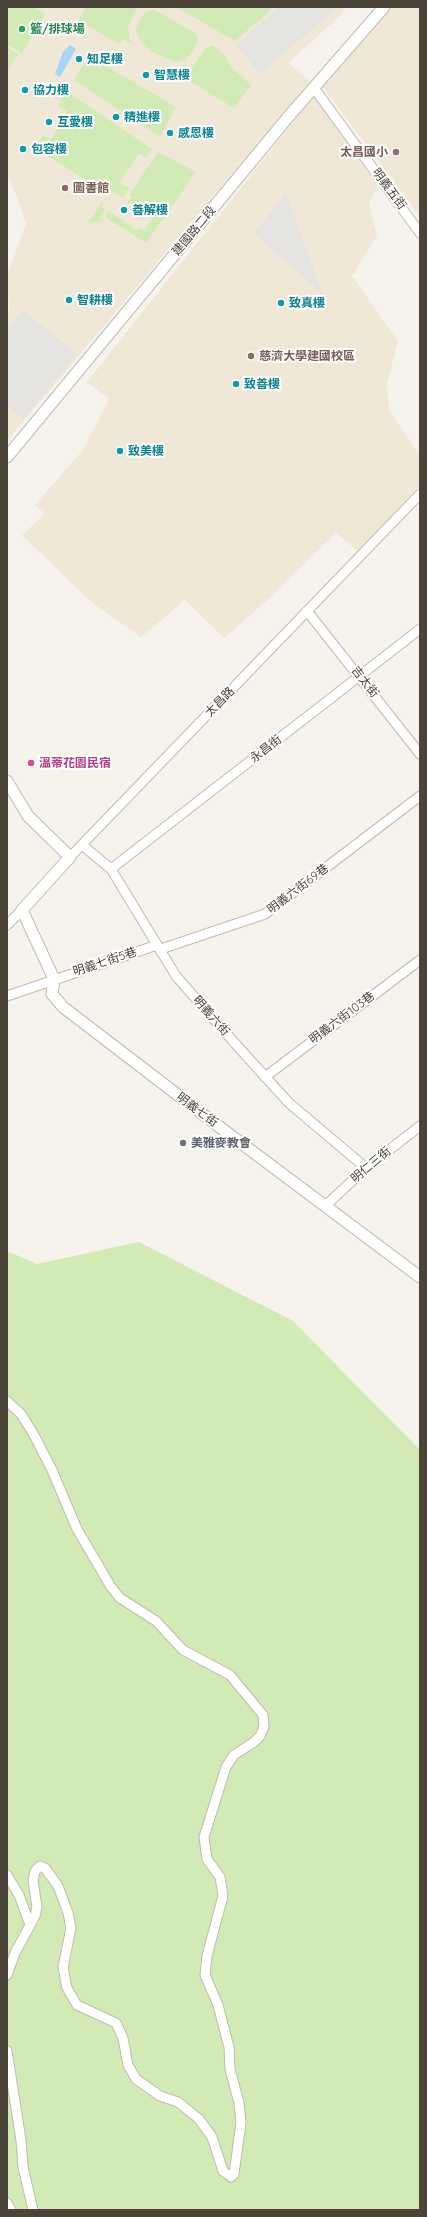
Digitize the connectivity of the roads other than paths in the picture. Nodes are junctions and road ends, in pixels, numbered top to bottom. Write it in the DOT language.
graph roads {
  1 [pos="384,7"];
  2 [pos="314,88"];
  3 [pos="420,233"];
  4 [pos="7,457"];
  5 [pos="420,494"];
  6 [pos="308,611"];
  7 [pos="420,629"];
  8 [pos="360,675"];
  9 [pos="420,754"];
  10 [pos="7,781"];
  11 [pos="420,796"];
  12 [pos="82,845"];
  13 [pos="70,857"];
  14 [pos="111,869"];
  15 [pos="22,910"];
  16 [pos="7,925"];
  17 [pos="158,948"];
  18 [pos="420,960"];
  19 [pos="54,979"];
  20 [pos="7,996"];
  21 [pos="265,1077"];
  22 [pos="420,1126"];
  23 [pos="366,1168"];
  24 [pos="325,1206"];
  25 [pos="420,1277"];
  26 [pos="7,1401"];
  27 [pos="7,1875"];
  28 [pos="30,1925"];
  29 [pos="7,1975"];
  30 [pos="7,2051"];
  31 [pos="7,2203"];
  32 [pos="11,2210"];
  33 [pos="32,2210"];
  1 -- 2 [label="street, 建國路二段"];
  2 -- 3 [label="street, 明義五街"];
  2 -- 4 [label="street, 建國路二段"];
  5 -- 6 [label="street, 太昌路"];
  6 -- 8 [label="street, 吉太街"];
  6 -- 12 [label="street, 太昌路"];
  7 -- 8 [label="street, 永昌街"];
  8 -- 9 [label="street, 吉太街"];
  8 -- 14 [label="street, 永昌街"];
  10 -- 13 [label="street"];
  11 -- 17 [label="street, 明義六街69巷"];
  12 -- 13 [label="street, 太昌路"];
  12 -- 14 [label="street, 明義六街"];
  13 -- 15 [label="street, 太昌路"];
  14 -- 17 [label="street, 明義六街"];
  15 -- 16 [label="street"];
  15 -- 19 [label="street, 明義七街"];
  17 -- 19 [label="street, 明義七街5巷"];
  17 -- 21 [label="street, 明義六街"];
  18 -- 21 [label="street, 明義六街103巷"];
  19 -- 20 [label="street, 明義七街5巷"];
  19 -- 24 [label="street, 明義七街"];
  21 -- 23 [label="street, 明義六街"];
  22 -- 23 [label="street, 明仁三街"];
  23 -- 24 [label="street, 明仁三街"];
  24 -- 25 [label="street, 明義七街"];
  26 -- 28 [label="street"];
  27 -- 28 [label="street"];
  28 -- 29 [label="street"];
  30 -- 33 [label="street"];
  31 -- 32 [label="street"];
}
